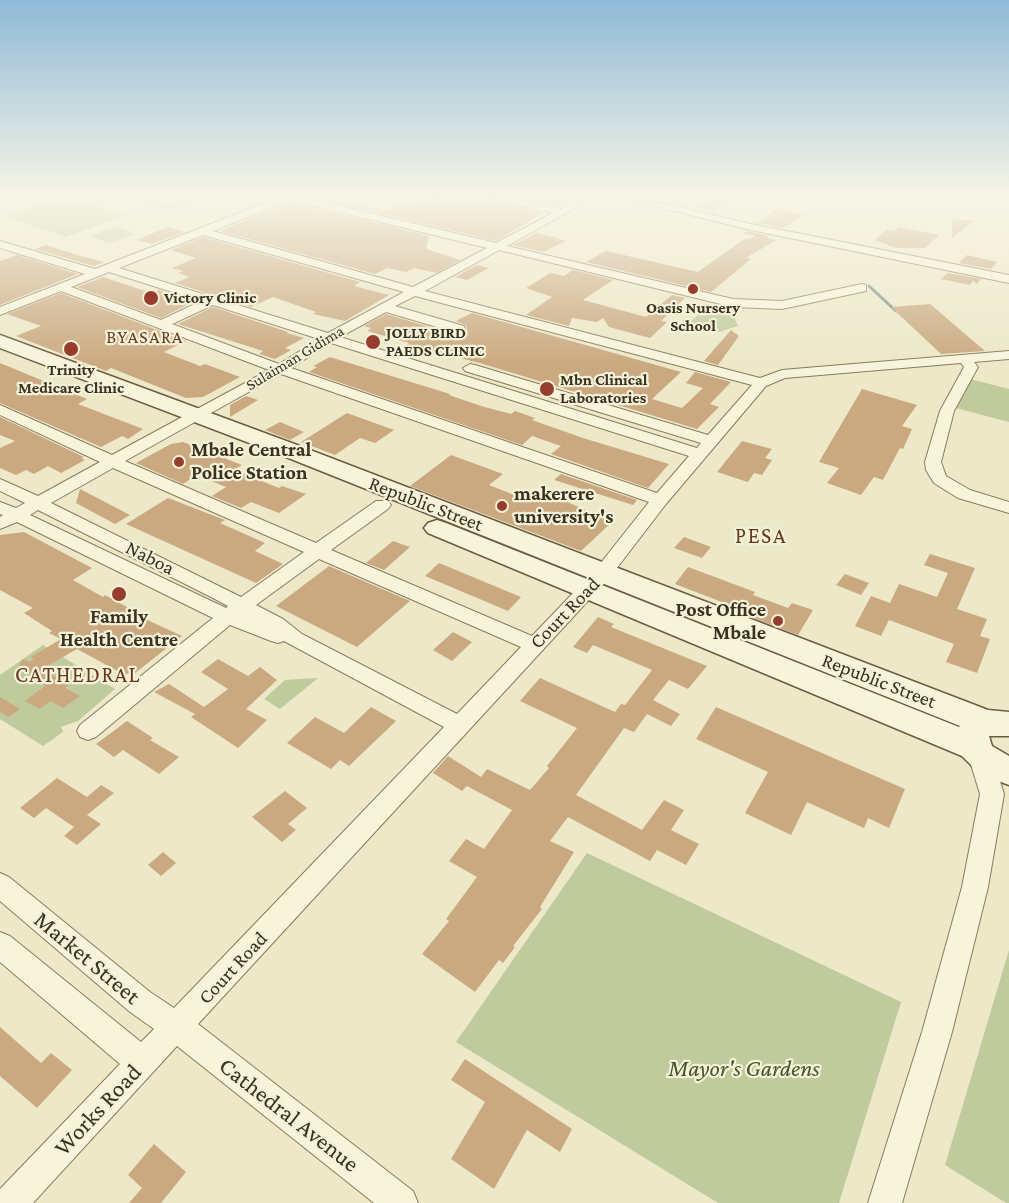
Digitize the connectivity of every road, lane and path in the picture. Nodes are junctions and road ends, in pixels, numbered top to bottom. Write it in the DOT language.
graph roads {
  1 [pos="30,252"];
  2 [pos="149,252"];
  3 [pos="276,252"];
  4 [pos="488,252"];
  5 [pos="513,252"];
  6 [pos="876,252"];
  7 [pos="127,261"];
  8 [pos="101,271"];
  9 [pos="1009,279"];
  10 [pos="60,287"];
  11 [pos="862,288"];
  12 [pos="416,292"];
  13 [pos="212,301"];
  14 [pos="387,308"];
  15 [pos="0,311"];
  16 [pos="161,325"];
  17 [pos="344,329"];
  18 [pos="459,329"];
  19 [pos="329,338"];
  20 [pos="0,341"];
  21 [pos="0,351"];
  22 [pos="1009,355"];
  23 [pos="966,360"];
  24 [pos="280,369"];
  25 [pos="761,383"];
  26 [pos="0,409"];
  27 [pos="188,419"];
  28 [pos="706,447"];
  29 [pos="112,462"];
  30 [pos="0,484"];
  31 [pos="660,500"];
  32 [pos="39,502"];
  33 [pos="382,505"];
  34 [pos="1009,508"];
  35 [pos="5,515"];
  36 [pos="319,552"];
  37 [pos="594,581"];
  38 [pos="234,612"];
  39 [pos="534,645"];
  40 [pos="459,724"];
  41 [pos="88,731"];
  42 [pos="987,737"];
  43 [pos="1003,781"];
  44 [pos="0,885"];
  45 [pos="0,945"];
  46 [pos="182,1022"];
  47 [pos="142,1063"];
  48 [pos="10,1203"];
  49 [pos="401,1203"];
  50 [pos="885,1203"];
  1 -- 8 [label="street"];
  2 -- 7 [label="street"];
  3 -- 12 [label="street"];
  4 -- 12 [label="street, Sulaiman Gidima"];
  5 -- 11 [label="street"];
  6 -- 9 [label="street"];
  7 -- 8 [label="street"];
  7 -- 17 [label="street"];
  8 -- 10 [label="street"];
  8 -- 13 [label="street"];
  10 -- 15 [label="street"];
  10 -- 16 [label="street"];
  12 -- 14 [label="street, Sulaiman Gidima"];
  12 -- 25 [label="street"];
  13 -- 16 [label="street"];
  13 -- 19 [label="street"];
  14 -- 17 [label="street, Sulaiman Gidima"];
  14 -- 18 [label="street"];
  16 -- 24 [label="street"];
  17 -- 19 [label="street, Sulaiman Gidima"];
  17 -- 28 [label="street"];
  19 -- 24 [label="street, Sulaiman Gidima"];
  19 -- 28 [label="street"];
  20 -- 27 [label="main road, Republic Street"];
  21 -- 27 [label="main road, Republic Street"];
  22 -- 23 [label="street"];
  23 -- 25 [label="street"];
  23 -- 34 [label="street"];
  24 -- 27 [label="street, Sulaiman Gidima"];
  24 -- 31 [label="street"];
  25 -- 28 [label="street, Court Road"];
  26 -- 29 [label="street"];
  27 -- 29 [label="street, Sulaiman Gidima"];
  27 -- 33 [label="main road, Republic Street"];
  27 -- 37 [label="main road, Republic Street"];
  28 -- 31 [label="street, Court Road"];
  29 -- 32 [label="street, Sulaiman Gidima"];
  29 -- 36 [label="street"];
  30 -- 32 [label="street, Naboa"];
  31 -- 37 [label="street, Court Road"];
  32 -- 35 [label="street, Sulaiman Gidima"];
  32 -- 38 [label="street, Naboa"];
  33 -- 36 [label="street"];
  33 -- 37 [label="main road, Republic Street"];
  35 -- 38 [label="street, Naboa"];
  36 -- 38 [label="street"];
  36 -- 39 [label="street"];
  37 -- 39 [label="street, Court Road"];
  37 -- 42 [label="main road, Republic Street"];
  38 -- 40 [label="street, Naboa"];
  38 -- 41 [label="street"];
  39 -- 40 [label="street, Court Road"];
  40 -- 46 [label="street, Court Road"];
  42 -- 43 [label="main road, Republic Street"];
  43 -- 50 [label="street"];
  44 -- 46 [label="street, Market Street"];
  45 -- 47 [label="street"];
  46 -- 47 [label="street, Works Road"];
  46 -- 49 [label="street, Cathedral Avenue"];
  47 -- 48 [label="street, Works Road"];
}
